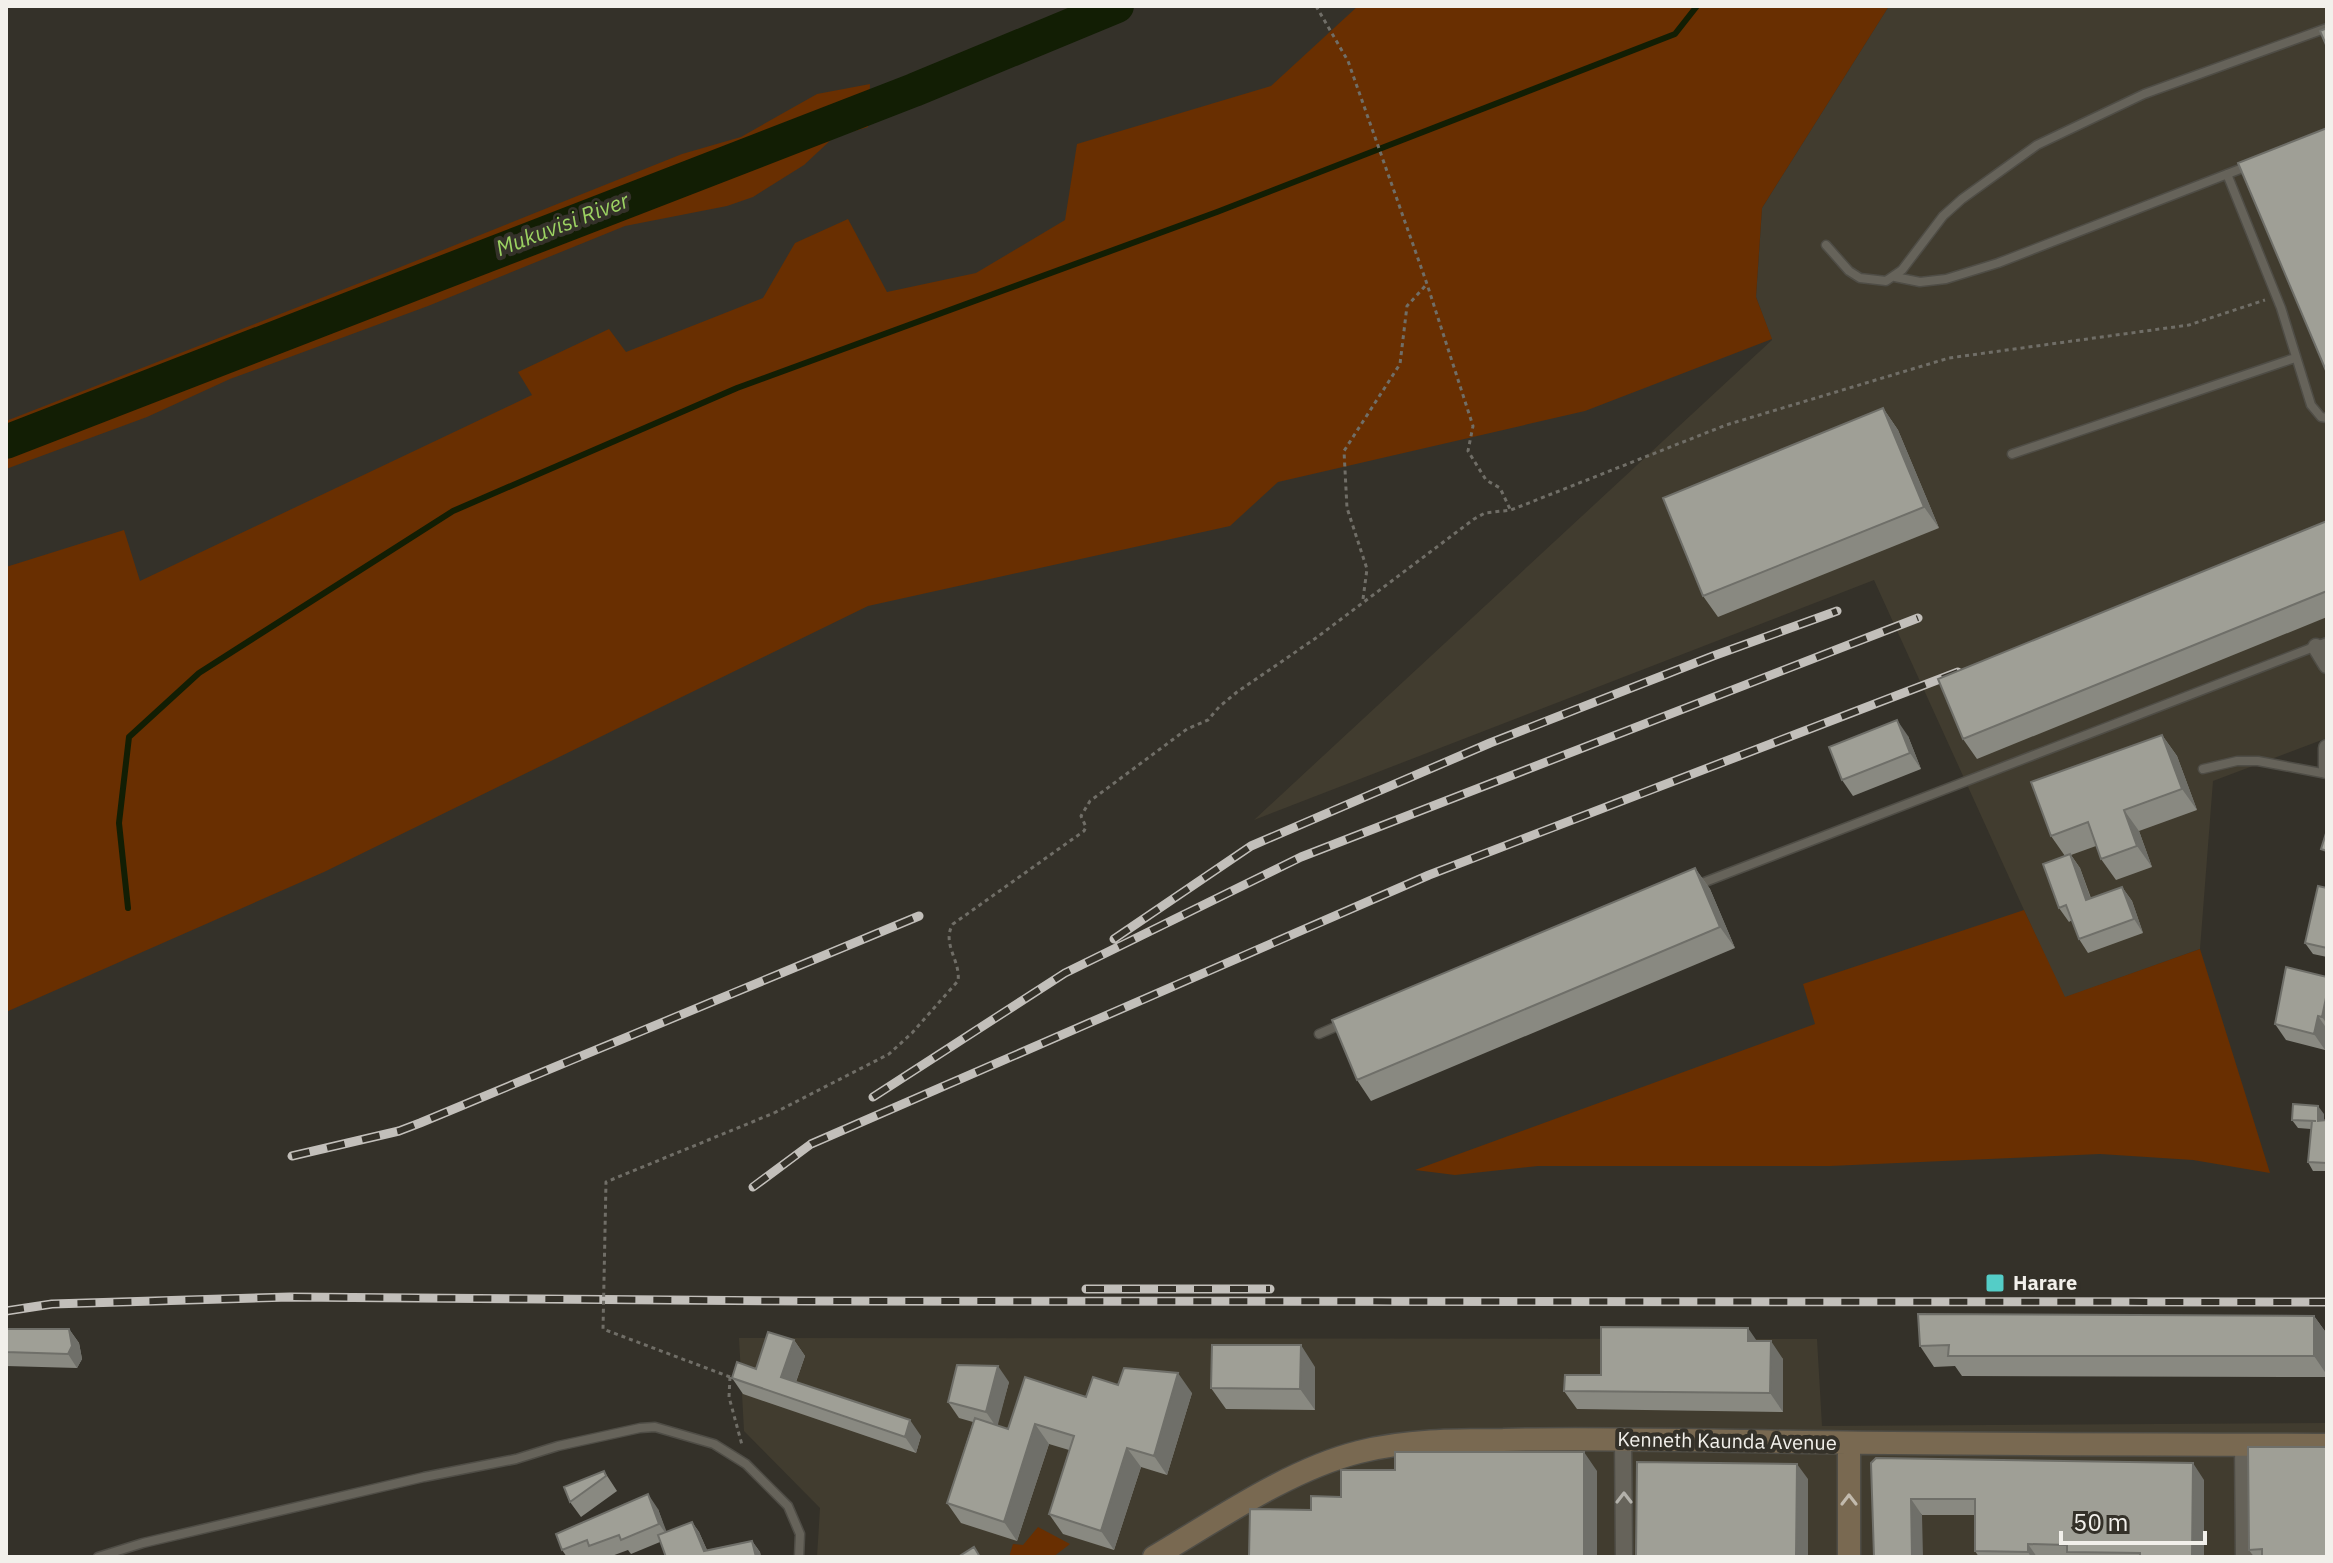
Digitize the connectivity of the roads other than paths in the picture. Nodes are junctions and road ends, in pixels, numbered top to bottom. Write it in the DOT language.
graph roads {
  1 [pos="2327,28"];
  2 [pos="2256,163"];
  3 [pos="2227,174"];
  4 [pos="1826,245"];
  5 [pos="1895,277"];
  6 [pos="2295,358"];
  7 [pos="2327,418"];
  8 [pos="2012,454"];
  9 [pos="2321,644"];
  10 [pos="2327,665"];
  11 [pos="2327,748"];
  12 [pos="2203,769"];
  13 [pos="2327,772"];
  14 [pos="1685,890"];
  15 [pos="1348,1022"];
  16 [pos="1319,1034"];
  17 [pos="1623,1439"];
  18 [pos="1849,1443"];
  19 [pos="2243,1444"];
  20 [pos="2327,1445"];
  21 [pos="98,1557"];
  22 [pos="799,1557"];
  23 [pos="1154,1557"];
  24 [pos="1624,1557"];
  25 [pos="1849,1557"];
  26 [pos="2244,1557"];
  1 -- 5 [label="lane"];
  2 -- 3 [label="lane"];
  3 -- 5 [label="lane"];
  3 -- 6 [label="lane"];
  4 -- 5 [label="lane"];
  6 -- 7 [label="lane"];
  6 -- 8 [label="lane"];
  9 -- 10 [label="street"];
  9 -- 14 [label="lane"];
  11 -- 13 [label="street"];
  12 -- 13 [label="lane"];
  15 -- 16 [label="lane"];
  17 -- 18 [label="main road, Kenneth Kaunda Avenue"];
  17 -- 23 [label="main road, Kenneth Kaunda Avenue"];
  24 -- 17 [label="street, one-way"];
  18 -- 19 [label="main road, Kenneth Kaunda Avenue"];
  25 -- 18 [label="main road, one-way"];
  19 -- 20 [label="main road, Kenneth Kaunda Avenue"];
  19 -- 26 [label="street"];
  21 -- 22 [label="lane"];
}
